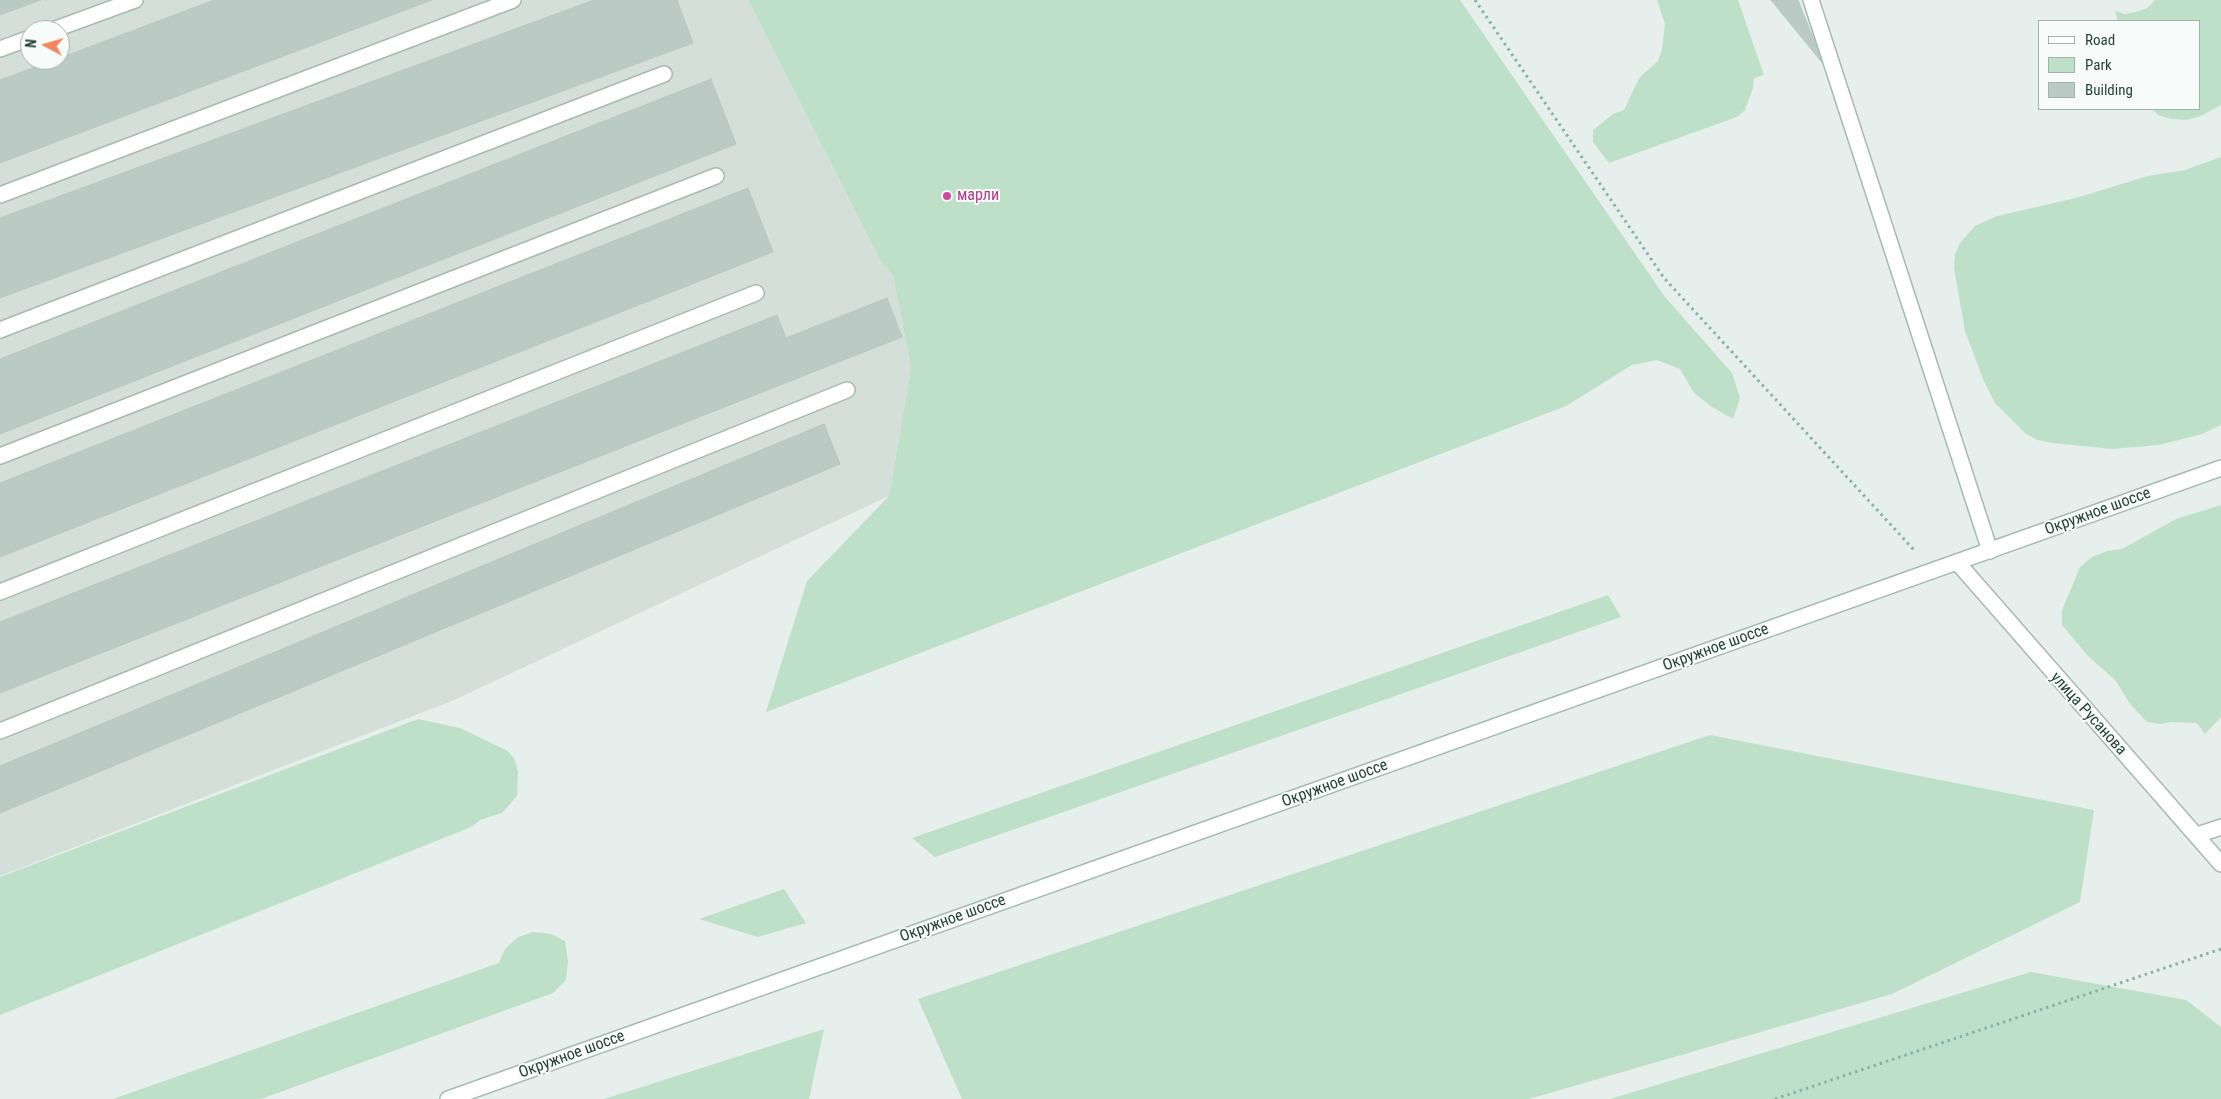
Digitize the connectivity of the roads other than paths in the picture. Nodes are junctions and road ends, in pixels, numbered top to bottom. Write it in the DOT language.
graph roads {
  1 [pos="135,0"];
  2 [pos="513,0"];
  3 [pos="1811,0"];
  4 [pos="70,24"];
  5 [pos="20,42"];
  6 [pos="0,49"];
  7 [pos="664,74"];
  8 [pos="716,176"];
  9 [pos="0,195"];
  10 [pos="756,293"];
  11 [pos="0,330"];
  12 [pos="847,390"];
  13 [pos="0,456"];
  14 [pos="2221,468"];
  15 [pos="1990,551"];
  16 [pos="1957,562"];
  17 [pos="0,592"];
  18 [pos="0,730"];
  19 [pos="2221,826"];
  20 [pos="2197,835"];
  21 [pos="2221,864"];
  22 [pos="448,1099"];
  1 -- 4 [label="main road"];
  2 -- 9 [label="main road"];
  3 -- 15 [label="main road"];
  5 -- 6 [label="main road"];
  7 -- 11 [label="main road"];
  8 -- 13 [label="main road"];
  10 -- 17 [label="main road"];
  12 -- 18 [label="main road"];
  14 -- 15 [label="main road, Окружное шоссе"];
  15 -- 16 [label="main road, Окружное шоссе"];
  16 -- 20 [label="main road, улица Русанова"];
  16 -- 22 [label="main road, Окружное шоссе"];
  19 -- 20 [label="main road"];
  20 -- 21 [label="main road, улица Русанова"];
}
